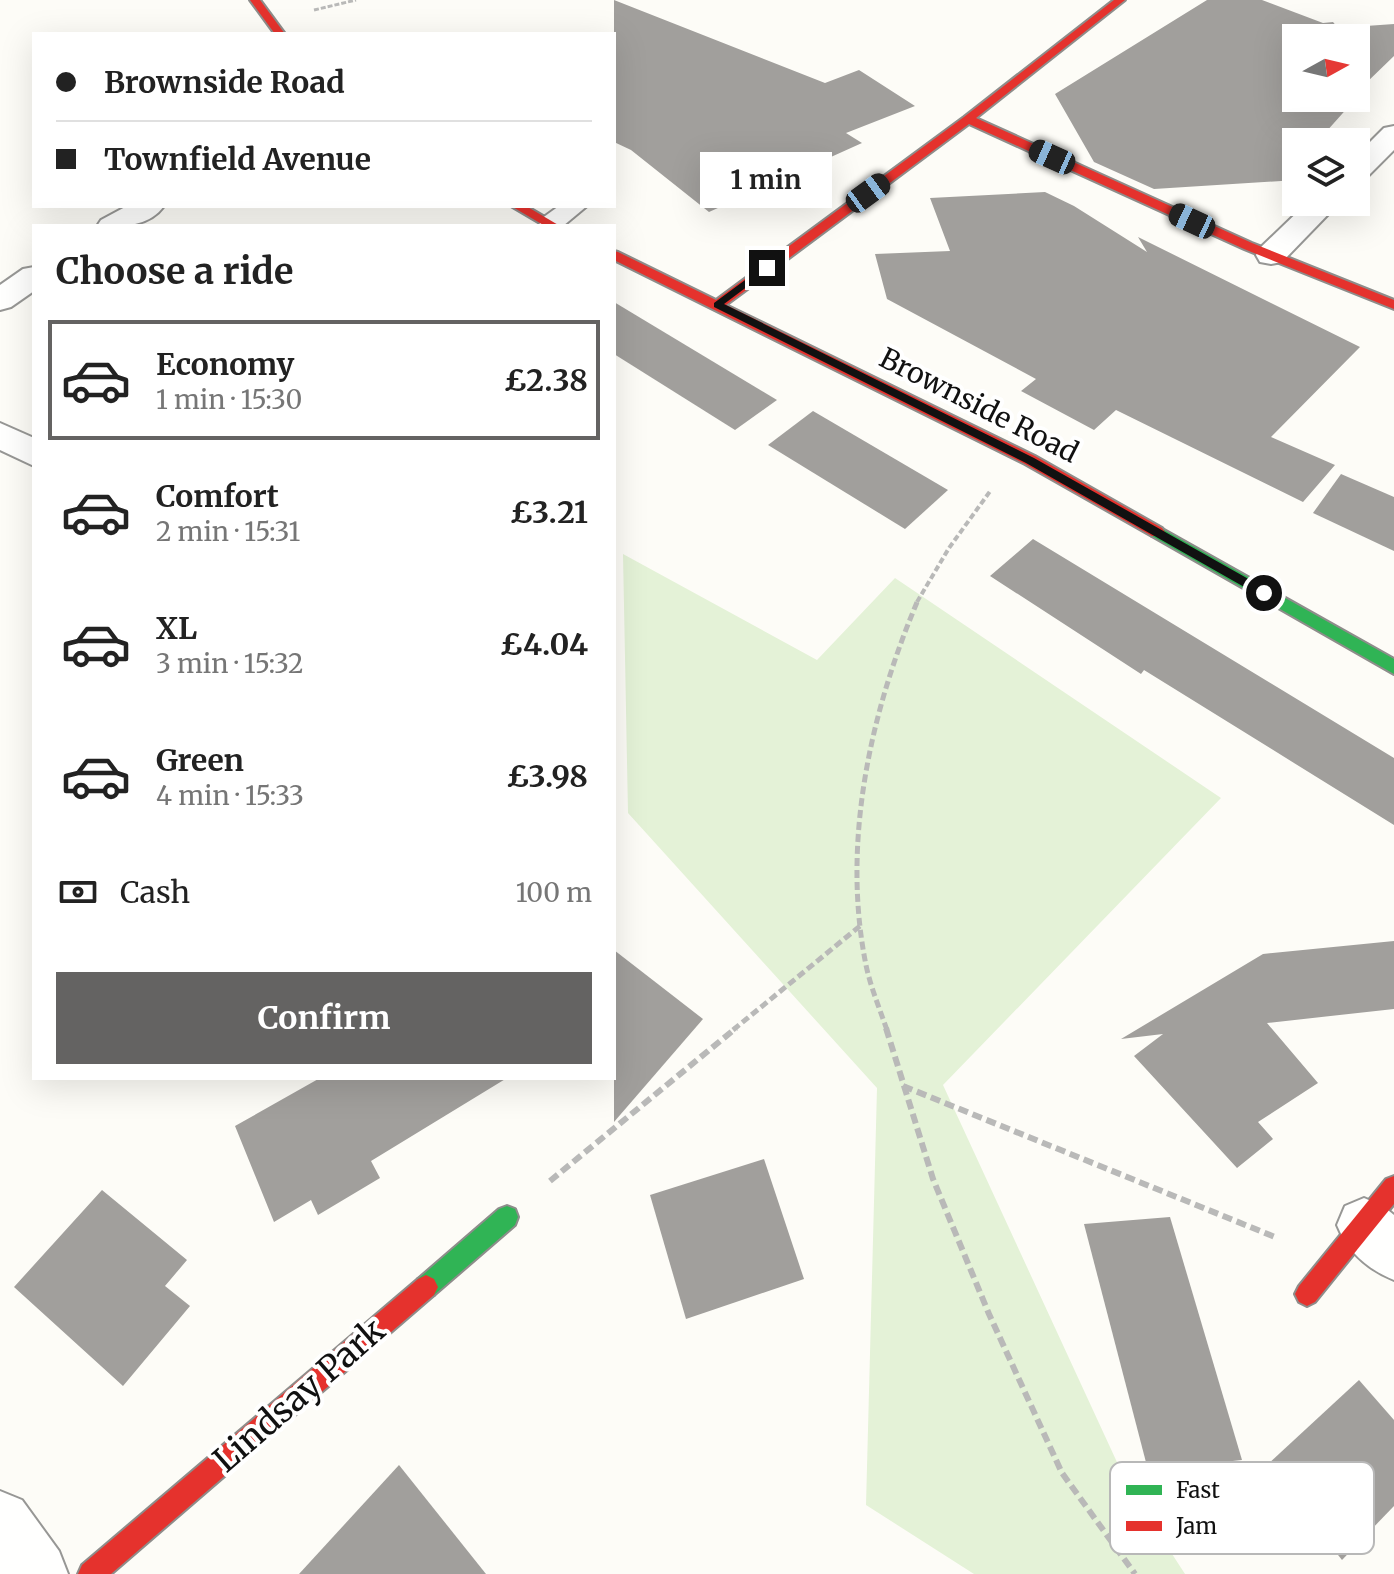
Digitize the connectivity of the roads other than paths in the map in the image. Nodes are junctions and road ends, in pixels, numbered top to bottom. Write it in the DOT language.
graph roads {
  1 [pos="255,0"];
  2 [pos="1120,0"];
  3 [pos="279,32"];
  4 [pos="968,119"];
  5 [pos="1394,134"];
  6 [pos="1370,158"];
  7 [pos="145,208"];
  8 [pos="521,208"];
  9 [pos="573,208"];
  10 [pos="1311,216"];
  11 [pos="116,224"];
  12 [pos="550,224"];
  13 [pos="553,224"];
  14 [pos="1271,255"];
  15 [pos="616,256"];
  16 [pos="32,277"];
  17 [pos="0,300"];
  18 [pos="717,305"];
  19 [pos="1394,305"];
  20 [pos="0,435"];
  21 [pos="32,453"];
  22 [pos="1394,667"];
  23 [pos="507,1217"];
  24 [pos="1372,1231"];
  25 [pos="1307,1294"];
  26 [pos="0,1522"];
  27 [pos="36,1574"];
  28 [pos="91,1574"];
  1 -- 3 [label="street"];
  2 -- 4 [label="street"];
  4 -- 14 [label="street"];
  4 -- 18 [label="street"];
  5 -- 6 [label="street"];
  7 -- 11 [label="street"];
  8 -- 12 [label="street"];
  9 -- 13 [label="lane"];
  10 -- 14 [label="street"];
  14 -- 19 [label="street"];
  15 -- 18 [label="street, Brownside Road"];
  16 -- 17 [label="street"];
  18 -- 22 [label="street, Brownside Road"];
  20 -- 21 [label="street"];
  23 -- 28 [label="street, Lindsay Park"];
  24 -- 25 [label="street"];
  26 -- 27 [label="street"];
}
